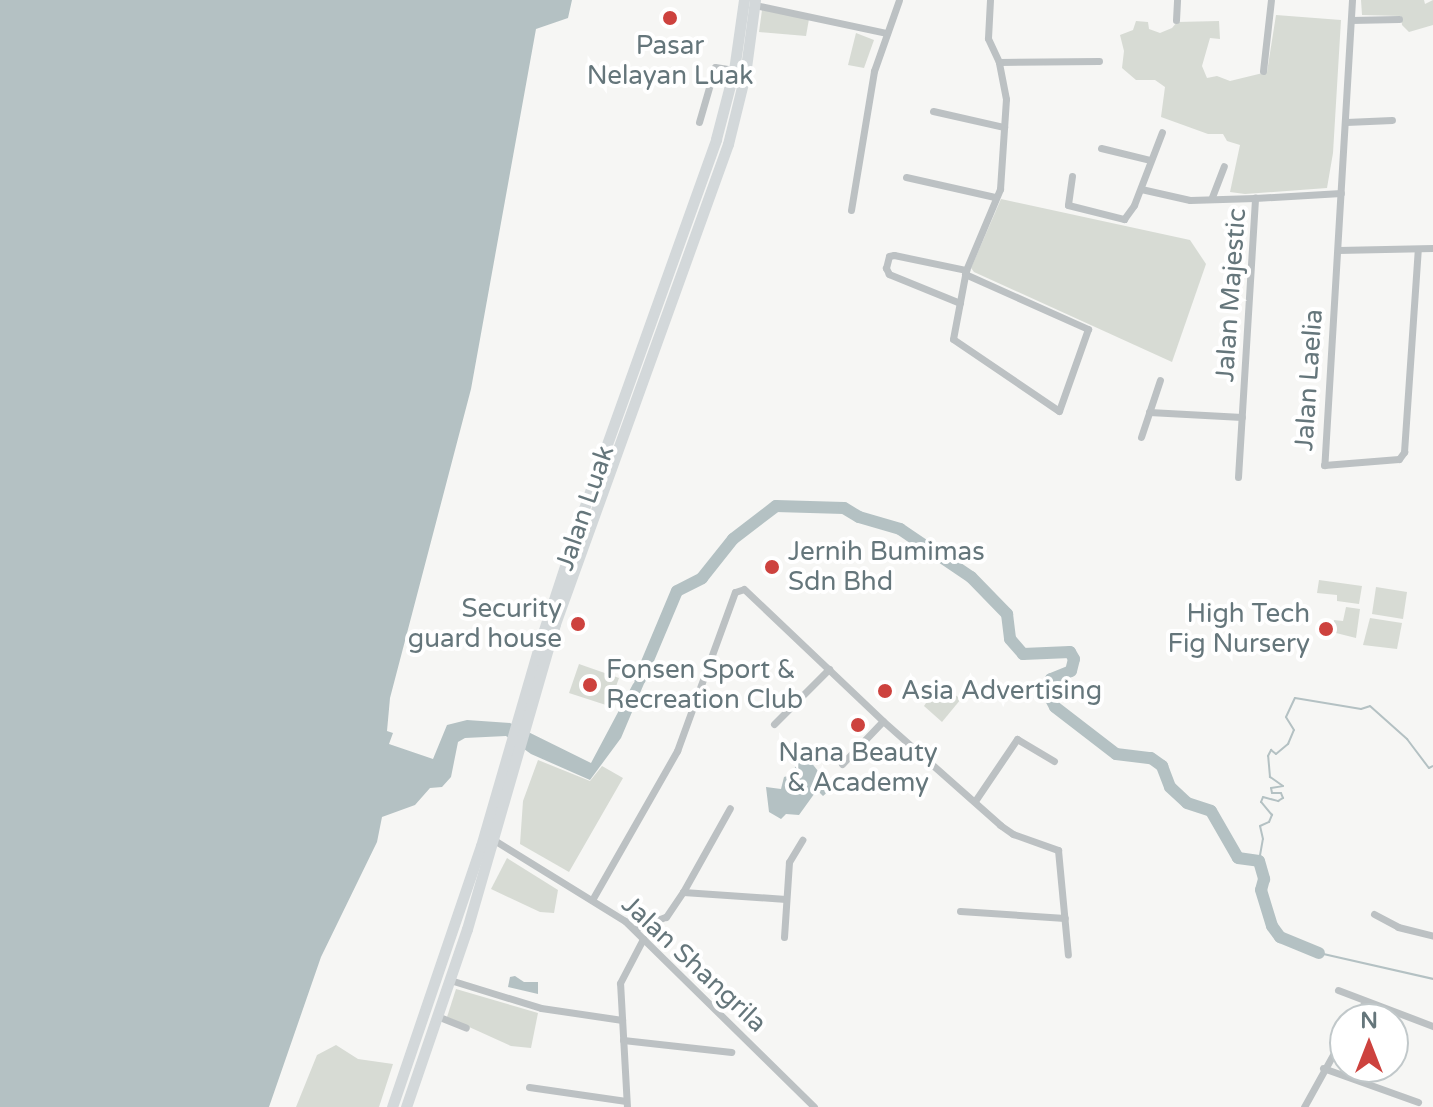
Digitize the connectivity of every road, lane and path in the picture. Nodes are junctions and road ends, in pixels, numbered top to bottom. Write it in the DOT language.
graph roads {
  1 [pos="899,0"];
  2 [pos="990,0"];
  3 [pos="1177,0"];
  4 [pos="1271,0"];
  5 [pos="1352,0"];
  6 [pos="751,2"];
  7 [pos="1399,19"];
  8 [pos="1176,20"];
  9 [pos="1351,20"];
  10 [pos="887,33"];
  11 [pos="1099,61"];
  12 [pos="999,62"];
  13 [pos="734,70"];
  14 [pos="1263,71"];
  15 [pos="933,111"];
  16 [pos="1392,120"];
  17 [pos="699,122"];
  18 [pos="1346,122"];
  19 [pos="1004,127"];
  20 [pos="1162,132"];
  21 [pos="1101,148"];
  22 [pos="1150,160"];
  23 [pos="1224,166"];
  24 [pos="1072,176"];
  25 [pos="906,177"];
  26 [pos="1141,189"];
  27 [pos="711,193"];
  28 [pos="1341,193"];
  29 [pos="995,197"];
  30 [pos="1212,197"];
  31 [pos="1255,198"];
  32 [pos="851,210"];
  33 [pos="680,232"];
  34 [pos="1433,248"];
  35 [pos="688,249"];
  36 [pos="1418,249"];
  37 [pos="1338,250"];
  38 [pos="966,272"];
  39 [pos="660,290"];
  40 [pos="960,303"];
  41 [pos="1160,380"];
  42 [pos="1149,412"];
  43 [pos="1242,417"];
  44 [pos="1141,437"];
  45 [pos="1238,477"];
  46 [pos="829,669"];
  47 [pos="525,710"];
  48 [pos="883,721"];
  49 [pos="774,724"];
  50 [pos="511,757"];
  51 [pos="1054,761"];
  52 [pos="842,764"];
  53 [pos="975,801"];
  54 [pos="730,808"];
  55 [pos="494,840"];
  56 [pos="802,840"];
  57 [pos="683,892"];
  58 [pos="786,899"];
  59 [pos="592,900"];
  60 [pos="960,911"];
  61 [pos="1374,914"];
  62 [pos="1065,918"];
  63 [pos="634,929"];
  64 [pos="1433,936"];
  65 [pos="784,937"];
  66 [pos="643,939"];
  67 [pos="1068,955"];
  68 [pos="450,980"];
  69 [pos="1338,990"];
  70 [pos="1365,1002"];
  71 [pos="437,1016"];
  72 [pos="622,1020"];
  73 [pos="1433,1026"];
  74 [pos="466,1028"];
  75 [pos="623,1040"];
  76 [pos="731,1052"];
  77 [pos="1329,1058"];
  78 [pos="1323,1068"];
  79 [pos="529,1087"];
  80 [pos="1418,1102"];
  81 [pos="627,1104"];
  82 [pos="392,1107"];
  83 [pos="406,1107"];
  84 [pos="814,1107"];
  85 [pos="1304,1107"];
  1 -- 10 [label="street"];
  2 -- 12 [label="street"];
  3 -- 8 [label="street"];
  4 -- 14 [label="street"];
  5 -- 9 [label="street, Jalan Laelia"];
  6 -- 10 [label="street"];
  6 -- 13 [label="main road, Jalan Luak"];
  6 -- 27 [label="main road, Jalan Luak"];
  7 -- 9 [label="street"];
  9 -- 18 [label="street, Jalan Laelia"];
  10 -- 32 [label="street"];
  11 -- 12 [label="street"];
  12 -- 19 [label="street"];
  13 -- 17 [label="street"];
  13 -- 33 [label="main road, Jalan Luak"];
  15 -- 19 [label="street"];
  16 -- 18 [label="street"];
  18 -- 28 [label="street, Jalan Laelia"];
  19 -- 29 [label="street"];
  20 -- 22 [label="street"];
  21 -- 22 [label="street"];
  22 -- 26 [label="street"];
  23 -- 30 [label="street"];
  24 -- 26 [label="street"];
  25 -- 29 [label="street"];
  26 -- 30 [label="street"];
  27 -- 33 [label="main road"];
  27 -- 35 [label="main road, Jalan Luak"];
  28 -- 31 [label="street, Jalan Majestic"];
  28 -- 37 [label="street, Jalan Laelia"];
  29 -- 38 [label="street"];
  30 -- 31 [label="street"];
  31 -- 43 [label="street, Jalan Majestic"];
  33 -- 39 [label="main road, Jalan Luak"];
  34 -- 36 [label="street"];
  35 -- 39 [label="main road"];
  35 -- 47 [label="main road, Jalan Luak"];
  36 -- 37 [label="street"];
  36 -- 37 [label="street, Jalan Laelia"];
  38 -- 40 [label="street"];
  38 -- 40 [label="street"];
  38 -- 40 [label="street"];
  39 -- 47 [label="main road, Jalan Luak"];
  41 -- 42 [label="street"];
  42 -- 43 [label="street"];
  42 -- 44 [label="street"];
  43 -- 45 [label="street, Jalan Majestic"];
  46 -- 48 [label="street"];
  46 -- 49 [label="street"];
  46 -- 59 [label="street"];
  47 -- 50 [label="main road, Jalan Luak"];
  48 -- 52 [label="street"];
  48 -- 53 [label="street"];
  50 -- 55 [label="main road, Jalan Luak"];
  50 -- 82 [label="main road, Jalan Luak"];
  51 -- 53 [label="street"];
  53 -- 62 [label="street"];
  54 -- 57 [label="street"];
  55 -- 59 [label="street, Jalan Shangrila"];
  55 -- 68 [label="main road, Jalan Luak"];
  56 -- 58 [label="street"];
  57 -- 58 [label="street"];
  57 -- 63 [label="street"];
  58 -- 65 [label="street"];
  59 -- 63 [label="street, Jalan Shangrila"];
  60 -- 62 [label="street"];
  61 -- 64 [label="street"];
  62 -- 67 [label="street"];
  63 -- 66 [label="street, Jalan Shangrila"];
  66 -- 72 [label="street"];
  66 -- 84 [label="street, Jalan Shangrila"];
  68 -- 71 [label="main road, Jalan Luak"];
  68 -- 72 [label="street"];
  69 -- 70 [label="street"];
  70 -- 73 [label="street"];
  71 -- 74 [label="street"];
  71 -- 83 [label="main road, Jalan Luak"];
  72 -- 75 [label="street"];
  75 -- 76 [label="street"];
  75 -- 81 [label="street"];
  77 -- 78 [label="street"];
  78 -- 80 [label="street"];
  78 -- 85 [label="street"];
  79 -- 81 [label="street"];
}
